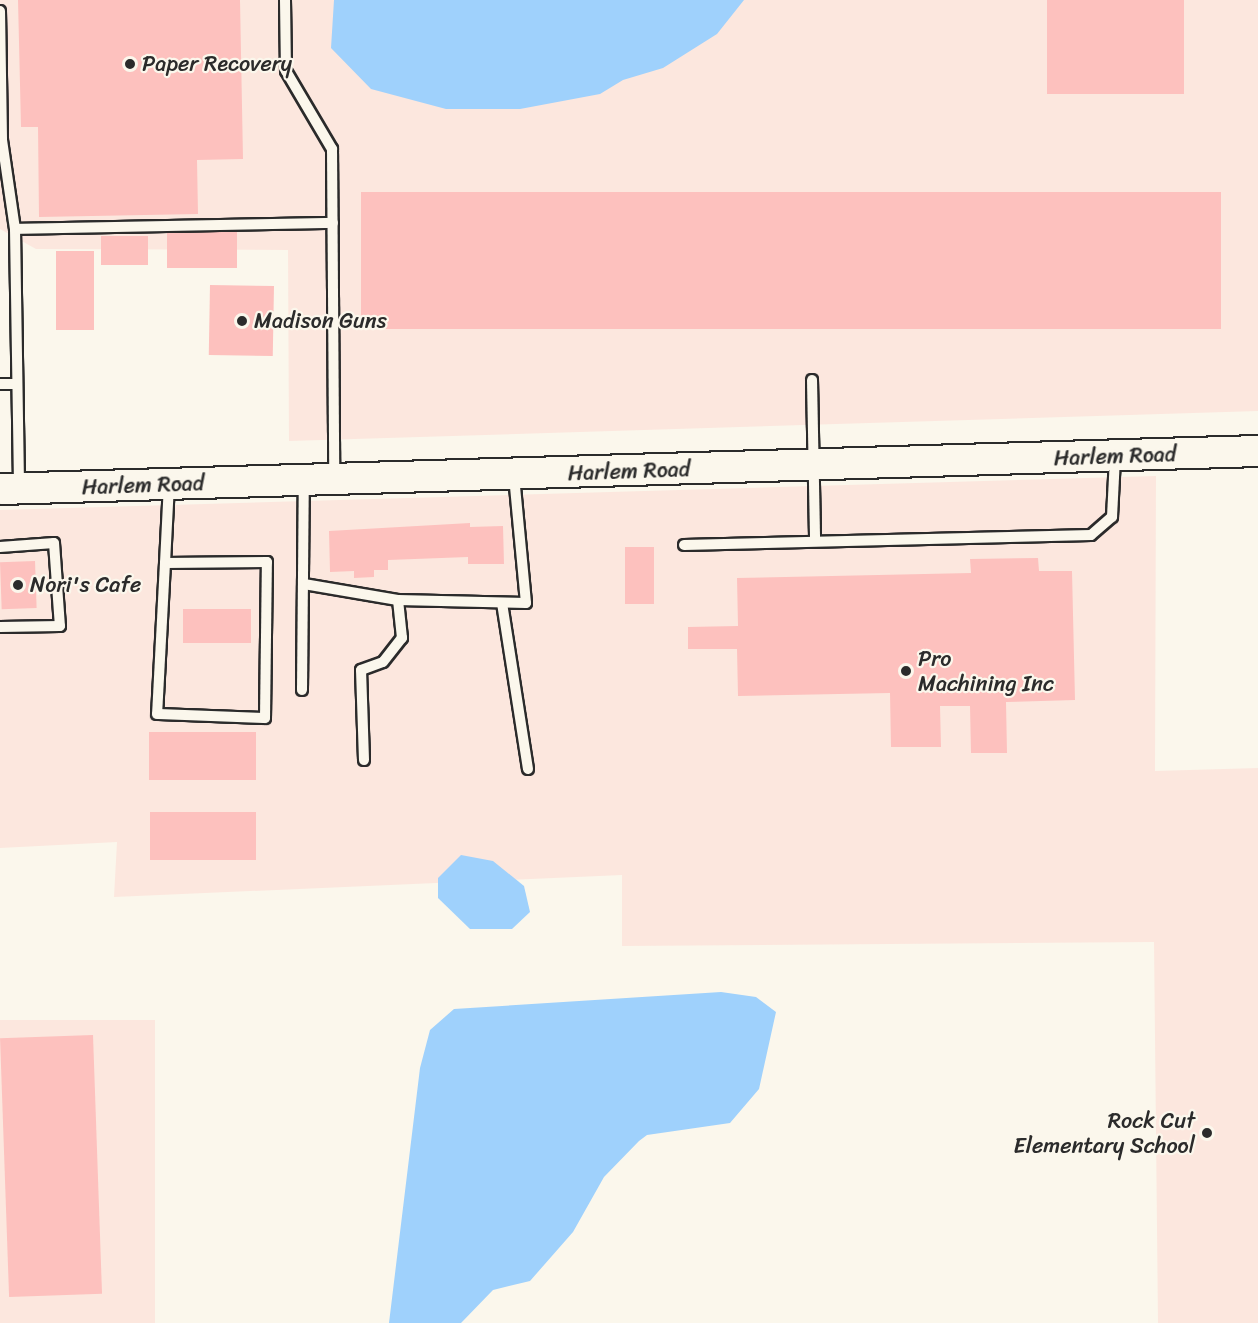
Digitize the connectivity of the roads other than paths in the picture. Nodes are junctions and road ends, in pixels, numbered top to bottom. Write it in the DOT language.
graph roads {
  1 [pos="285,0"];
  2 [pos="0,11"];
  3 [pos="333,223"];
  4 [pos="15,229"];
  5 [pos="812,380"];
  6 [pos="0,384"];
  7 [pos="17,384"];
  8 [pos="1258,452"];
  9 [pos="1116,456"];
  10 [pos="813,465"];
  11 [pos="514,474"];
  12 [pos="334,479"];
  13 [pos="304,480"];
  14 [pos="169,484"];
  15 [pos="9,489"];
  16 [pos="815,541"];
  17 [pos="684,545"];
  18 [pos="0,547"];
  19 [pos="165,563"];
  20 [pos="304,584"];
  21 [pos="398,600"];
  22 [pos="502,603"];
  23 [pos="0,627"];
  24 [pos="302,690"];
  25 [pos="364,760"];
  26 [pos="528,769"];
  1 -- 3 [label="lane"];
  2 -- 4 [label="lane"];
  3 -- 4 [label="lane"];
  3 -- 12 [label="lane"];
  4 -- 7 [label="lane"];
  5 -- 10 [label="lane"];
  6 -- 7 [label="lane"];
  7 -- 15 [label="lane"];
  8 -- 9 [label="main road, Harlem Road"];
  9 -- 10 [label="main road, Harlem Road"];
  9 -- 16 [label="lane"];
  10 -- 11 [label="main road, Harlem Road"];
  10 -- 16 [label="lane"];
  11 -- 12 [label="main road, Harlem Road"];
  11 -- 22 [label="lane"];
  12 -- 13 [label="main road, Harlem Road"];
  13 -- 14 [label="main road, Harlem Road"];
  13 -- 20 [label="lane"];
  14 -- 15 [label="main road, Harlem Road"];
  14 -- 19 [label="lane"];
  16 -- 17 [label="lane"];
  18 -- 23 [label="lane"];
  19 -- 19 [label="lane"];
  20 -- 21 [label="lane"];
  20 -- 24 [label="lane"];
  21 -- 22 [label="lane"];
  21 -- 25 [label="lane"];
  22 -- 26 [label="lane"];
}
